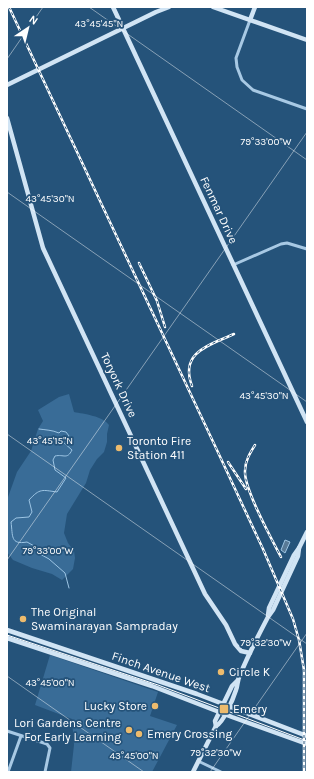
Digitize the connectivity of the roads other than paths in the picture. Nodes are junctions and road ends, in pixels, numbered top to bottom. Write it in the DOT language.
graph roads {
  1 [pos="113,7"];
  2 [pos="169,7"];
  3 [pos="213,7"];
  4 [pos="254,7"];
  5 [pos="250,20"];
  6 [pos="123,28"];
  7 [pos="307,40"];
  8 [pos="7,84"];
  9 [pos="307,110"];
  10 [pos="7,118"];
  11 [pos="307,249"];
  12 [pos="233,265"];
  13 [pos="307,422"];
  14 [pos="307,532"];
  15 [pos="7,630"];
  16 [pos="7,638"];
  17 [pos="249,652"];
  18 [pos="237,681"];
  19 [pos="223,704"];
  20 [pos="229,706"];
  21 [pos="220,712"];
  22 [pos="225,714"];
  23 [pos="216,726"];
  24 [pos="7,731"];
  25 [pos="21,736"];
  26 [pos="307,736"];
  27 [pos="307,744"];
  28 [pos="198,761"];
  29 [pos="8,772"];
  30 [pos="45,772"];
  31 [pos="193,772"];
  32 [pos="221,772"];
  1 -- 6 [label="street, Fenmar Drive"];
  2 -- 6 [label="street"];
  3 -- 5 [label="street"];
  4 -- 5 [label="street"];
  5 -- 7 [label="street"];
  5 -- 9 [label="street"];
  6 -- 8 [label="street"];
  6 -- 12 [label="street, Fenmar Drive"];
  10 -- 17 [label="street, Toryork Drive"];
  11 -- 12 [label="street"];
  12 -- 13 [label="street, Fenmar Drive"];
  14 -- 17 [label="street"];
  15 -- 19 [label="street, Finch Avenue West"];
  16 -- 21 [label="street, Finch Avenue West"];
  17 -- 18 [label="street"];
  18 -- 19 [label="street"];
  18 -- 20 [label="street"];
  19 -- 20 [label="street, Finch Avenue West"];
  19 -- 21 [label="street"];
  20 -- 22 [label="street"];
  20 -- 26 [label="street, Finch Avenue West"];
  21 -- 22 [label="street, Finch Avenue West"];
  21 -- 23 [label="street"];
  22 -- 23 [label="street"];
  22 -- 27 [label="street, Finch Avenue West"];
  23 -- 28 [label="street"];
  24 -- 25 [label="street"];
  25 -- 29 [label="street"];
  25 -- 30 [label="street"];
  28 -- 31 [label="street"];
  28 -- 32 [label="street"];
}
